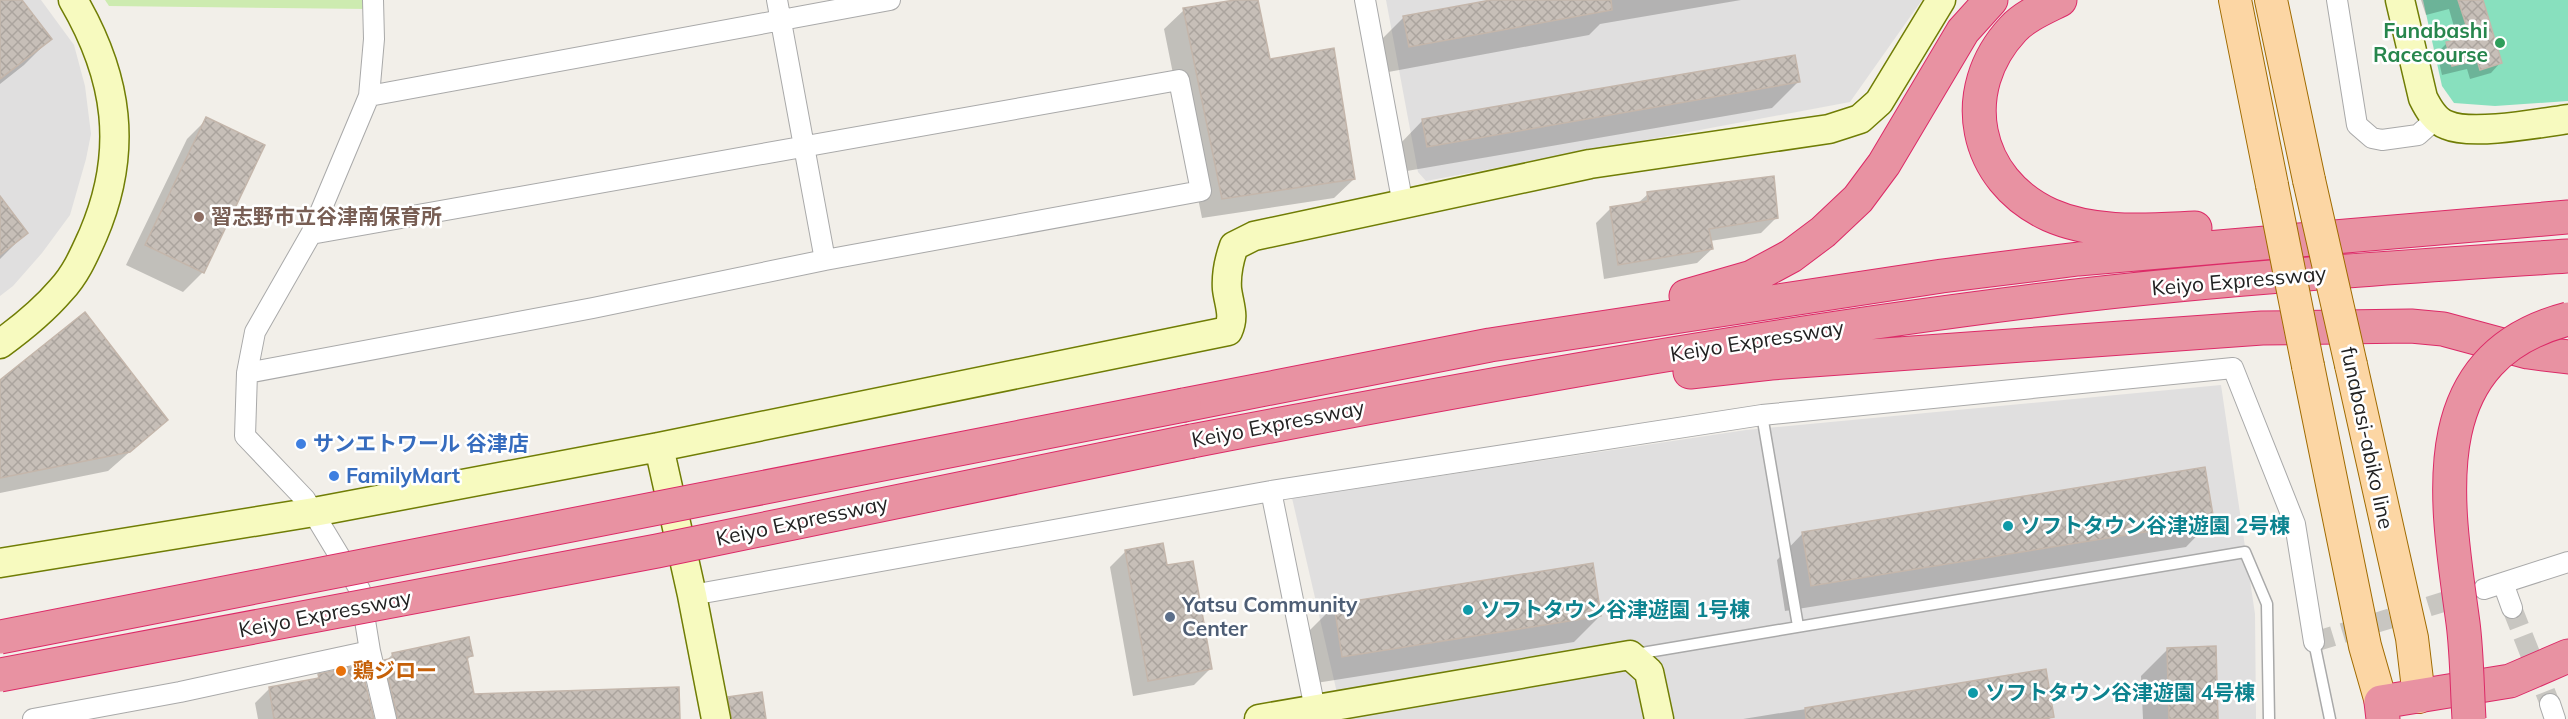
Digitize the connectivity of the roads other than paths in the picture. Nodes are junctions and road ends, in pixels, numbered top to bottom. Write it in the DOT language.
graph roads {
  1 [pos="73,0"];
  2 [pos="373,0"];
  3 [pos="890,0"];
  4 [pos="1365,0"];
  5 [pos="1941,0"];
  6 [pos="1991,0"];
  7 [pos="2060,0"];
  8 [pos="2235,0"];
  9 [pos="2271,0"];
  10 [pos="2337,0"];
  11 [pos="2400,0"];
  12 [pos="778,9"];
  13 [pos="369,96"];
  14 [pos="2437,118"];
  15 [pos="2568,119"];
  16 [pos="803,145"];
  17 [pos="1403,206"];
  18 [pos="2568,217"];
  19 [pos="2524,219"];
  20 [pos="311,234"];
  21 [pos="2568,256"];
  22 [pos="825,260"];
  23 [pos="2568,320"];
  24 [pos="0,344"];
  25 [pos="1490,345"];
  26 [pos="2568,357"];
  27 [pos="247,373"];
  28 [pos="1428,396"];
  29 [pos="1762,415"];
  30 [pos="659,447"];
  31 [pos="1271,491"];
  32 [pos="314,512"];
  33 [pos="2568,562"];
  34 [pos="0,563"];
  35 [pos="692,595"];
  36 [pos="2512,608"];
  37 [pos="1798,626"];
  38 [pos="0,637"];
  39 [pos="2314,642"];
  40 [pos="370,651"];
  41 [pos="1630,655"];
  42 [pos="2568,656"];
  43 [pos="0,675"];
  44 [pos="2419,708"];
  45 [pos="2382,710"];
  46 [pos="1316,715"];
  47 [pos="34,719"];
  48 [pos="386,719"];
  49 [pos="716,719"];
  50 [pos="1259,719"];
  51 [pos="1659,719"];
  52 [pos="2269,719"];
  53 [pos="2330,719"];
  54 [pos="2469,719"];
  1 -- 24 [label="street"];
  2 -- 13 [label="street"];
  3 -- 12 [label="street"];
  4 -- 17 [label="street"];
  5 -- 17 [label="street"];
  6 -- 25 [label="highway"];
  7 -- 19 [label="highway, bridge"];
  8 -- 45 [label="main road, funabasi-abiko line, bridge"];
  9 -- 44 [label="main road, funabasi-abiko line, bridge"];
  10 -- 14 [label="street"];
  11 -- 14 [label="street"];
  12 -- 13 [label="street"];
  12 -- 16 [label="street"];
  13 -- 20 [label="street"];
  14 -- 15 [label="street"];
  16 -- 20 [label="street"];
  16 -- 22 [label="street"];
  16 -- 22 [label="street"];
  17 -- 30 [label="street"];
  18 -- 19 [label="highway, Keiyo Expressway"];
  19 -- 25 [label="highway, Keiyo Expressway, bridge"];
  20 -- 27 [label="street"];
  21 -- 28 [label="highway, Keiyo Expressway, bridge"];
  22 -- 27 [label="street"];
  23 -- 54 [label="highway, bridge"];
  25 -- 38 [label="highway, Keiyo Expressway, bridge"];
  26 -- 28 [label="highway"];
  27 -- 32 [label="street"];
  28 -- 43 [label="highway, Keiyo Expressway, bridge"];
  29 -- 31 [label="street"];
  29 -- 37 [label="lane"];
  29 -- 39 [label="street"];
  30 -- 32 [label="street"];
  30 -- 35 [label="street"];
  31 -- 35 [label="street"];
  31 -- 46 [label="street"];
  32 -- 34 [label="street"];
  32 -- 40 [label="street"];
  33 -- 36 [label="street"];
  35 -- 49 [label="street"];
  37 -- 41 [label="lane"];
  37 -- 52 [label="lane"];
  39 -- 53 [label="lane"];
  40 -- 47 [label="street"];
  40 -- 48 [label="street"];
  41 -- 46 [label="street"];
  41 -- 51 [label="street"];
  42 -- 44 [label="highway"];
  44 -- 45 [label="highway"];
  46 -- 50 [label="street"];
}
